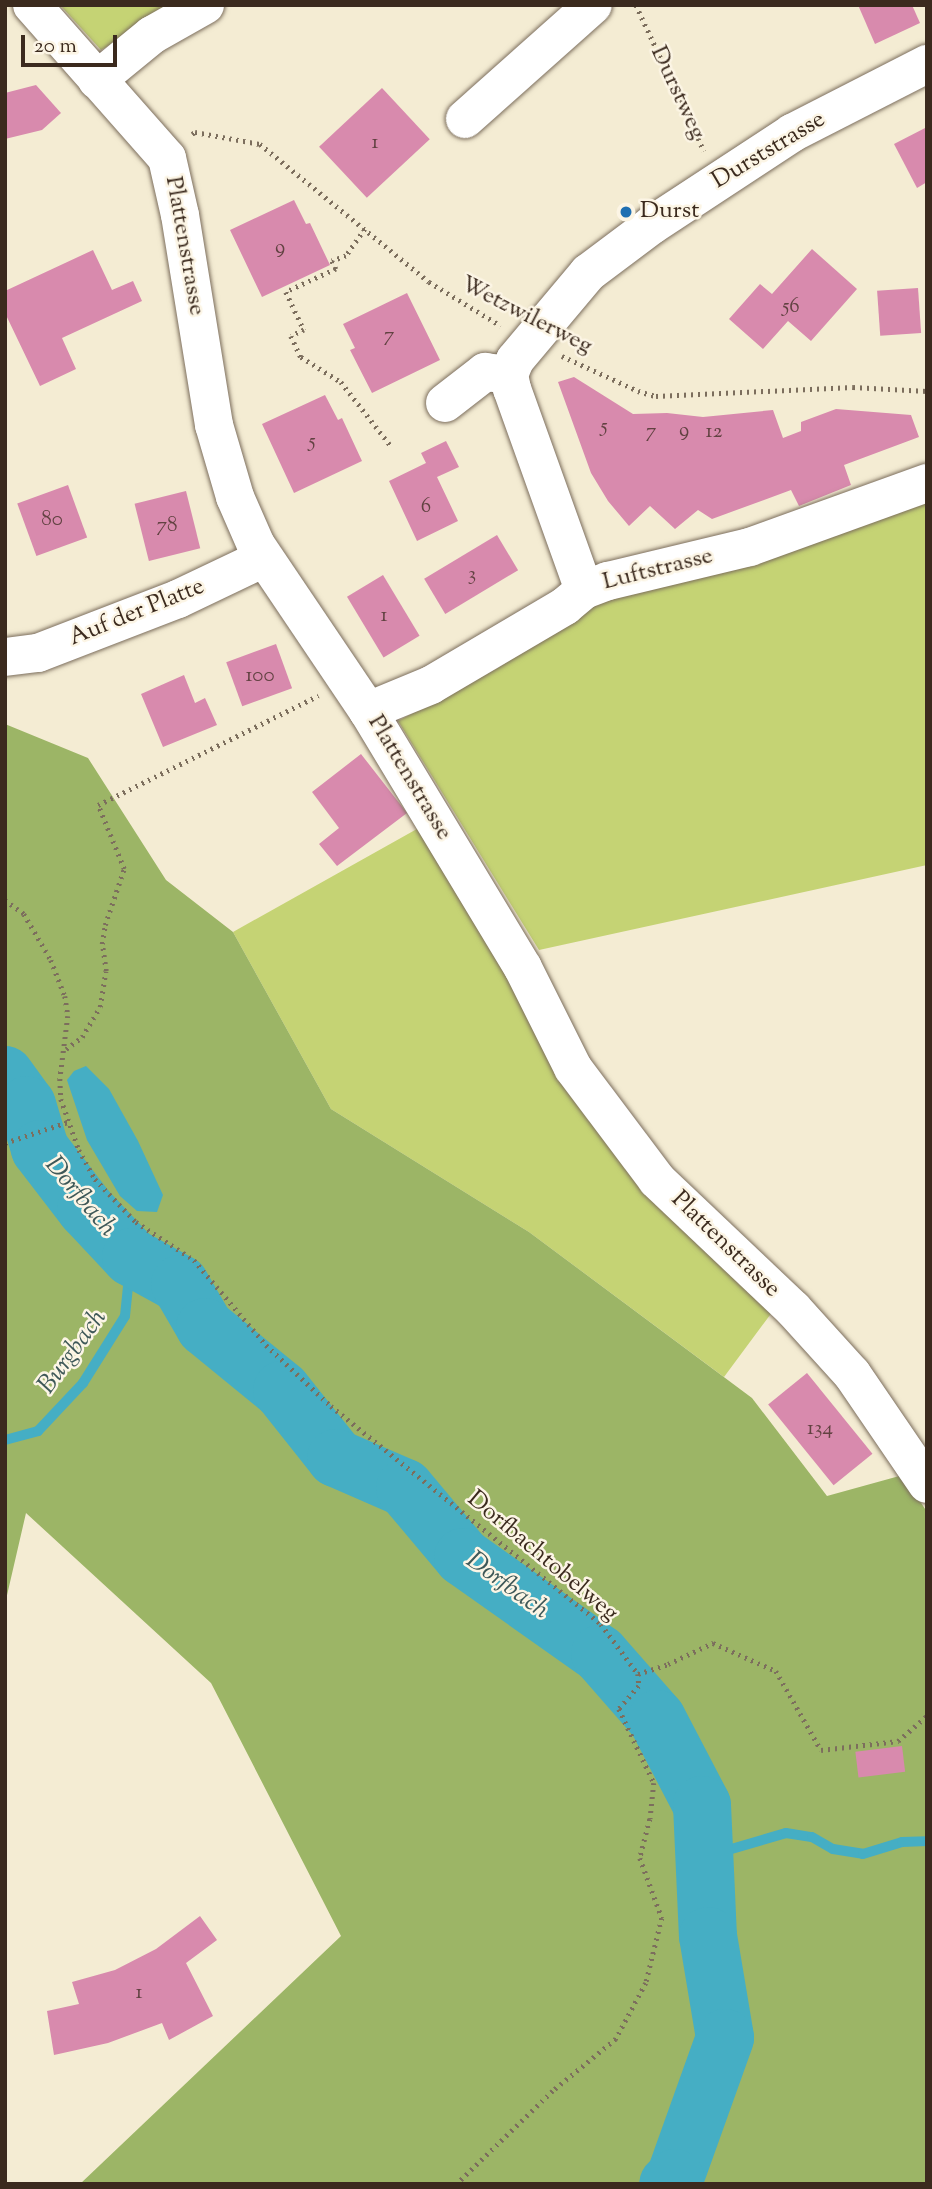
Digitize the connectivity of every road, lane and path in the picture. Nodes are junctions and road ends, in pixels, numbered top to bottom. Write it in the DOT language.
graph roads {
  1 [pos="32,5"];
  2 [pos="205,5"];
  3 [pos="593,5"];
  4 [pos="636,5"];
  5 [pos="927,64"];
  6 [pos="97,80"];
  7 [pos="465,119"];
  8 [pos="167,158"];
  9 [pos="717,180"];
  10 [pos="365,229"];
  11 [pos="529,342"];
  12 [pos="509,375"];
  13 [pos="927,391"];
  14 [pos="445,403"];
  15 [pos="391,446"];
  16 [pos="927,483"];
  17 [pos="264,558"];
  18 [pos="584,590"];
  19 [pos="5,657"];
  20 [pos="358,696"];
  21 [pos="5,900"];
  22 [pos="65,1050"];
  23 [pos="68,1122"];
  24 [pos="5,1143"];
  25 [pos="927,1484"];
  26 [pos="638,1674"];
  27 [pos="927,1716"];
  28 [pos="457,2184"];
  1 -- 6 [label="street, Plattenstrasse"];
  2 -- 6 [label="street"];
  3 -- 7 [label="street"];
  4 -- 9 [label="path, Durstweg"];
  5 -- 9 [label="street, Durststrasse"];
  6 -- 8 [label="street, Plattenstrasse"];
  8 -- 10 [label="path, Wetzwilerweg"];
  8 -- 17 [label="street, Plattenstrasse"];
  9 -- 11 [label="street, Durststrasse"];
  10 -- 11 [label="path, Wetzwilerweg"];
  10 -- 15 [label="path"];
  11 -- 12 [label="street, Durststrasse"];
  11 -- 13 [label="path, Wetzwilerweg"];
  12 -- 14 [label="street"];
  12 -- 18 [label="street"];
  16 -- 18 [label="street, Luftstrasse"];
  17 -- 19 [label="street, Auf der Platte"];
  17 -- 20 [label="street, Plattenstrasse"];
  18 -- 20 [label="street, Luftstrasse"];
  20 -- 22 [label="path"];
  20 -- 25 [label="street, Plattenstrasse"];
  21 -- 22 [label="path, Dorfbachtobelweg"];
  22 -- 23 [label="path, Dorfbachtobelweg"];
  23 -- 24 [label="path"];
  23 -- 26 [label="path, Dorfbachtobelweg"];
  26 -- 27 [label="path"];
  26 -- 28 [label="path"];
}
